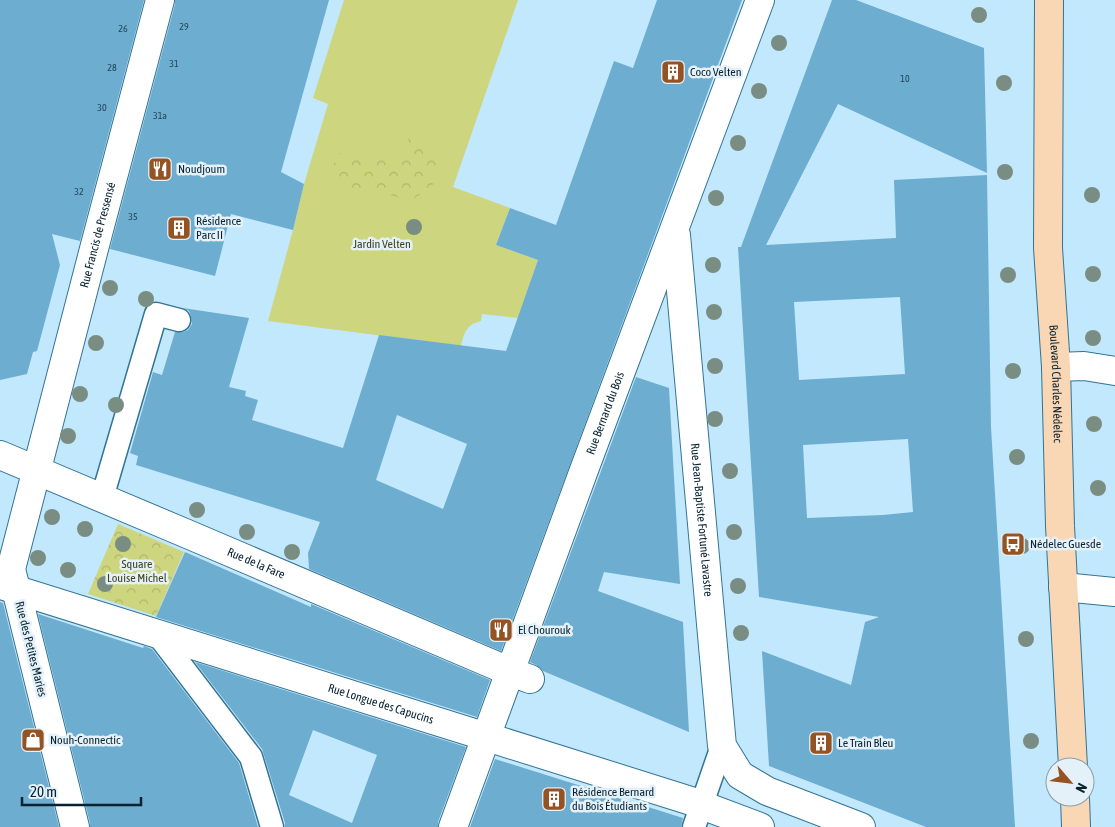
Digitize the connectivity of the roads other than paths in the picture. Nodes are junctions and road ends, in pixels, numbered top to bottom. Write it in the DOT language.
graph roads {
  1 [pos="160,0"];
  2 [pos="760,0"];
  3 [pos="1049,0"];
  4 [pos="676,228"];
  5 [pos="178,320"];
  6 [pos="1056,368"];
  7 [pos="1115,370"];
  8 [pos="0,455"];
  9 [pos="37,470"];
  10 [pos="102,498"];
  11 [pos="1063,586"];
  12 [pos="8,588"];
  13 [pos="1115,592"];
  14 [pos="158,635"];
  15 [pos="520,675"];
  16 [pos="487,737"];
  17 [pos="722,746"];
  18 [pos="1072,757"];
  19 [pos="1075,807"];
  20 [pos="697,816"];
  21 [pos="74,827"];
  22 [pos="272,827"];
  23 [pos="453,827"];
  24 [pos="760,827"];
  25 [pos="861,827"];
  26 [pos="1076,827"];
  1 -- 9 [label="street, Rue Francis de Pressensé"];
  2 -- 4 [label="street, Rue Bernard du Bois"];
  3 -- 6 [label="main road, Boulevard Charles Nédelec"];
  4 -- 15 [label="street, Rue Bernard du Bois"];
  4 -- 17 [label="street, Rue Jean-Baptiste Fortuné Lavastre"];
  5 -- 10 [label="lane"];
  6 -- 7 [label="street"];
  6 -- 11 [label="main road, Boulevard Charles Nédelec"];
  8 -- 9 [label="street, Rue de la Fare"];
  9 -- 10 [label="street, Rue de la Fare"];
  9 -- 12 [label="street, Rue des Petites Maries"];
  10 -- 15 [label="street, Rue de la Fare"];
  11 -- 13 [label="street"];
  11 -- 18 [label="main road, Boulevard Charles Nédelec"];
  12 -- 14 [label="street, Rue Longue des Capucins"];
  12 -- 21 [label="street, Rue des Petites Maries"];
  14 -- 16 [label="street, Rue Longue des Capucins"];
  14 -- 22 [label="lane"];
  15 -- 16 [label="street, Rue Bernard du Bois"];
  16 -- 20 [label="street, Rue Longue des Capucins"];
  16 -- 23 [label="street, Rue Bernard du Bois"];
  17 -- 20 [label="lane"];
  17 -- 25 [label="street, Rue Jean-Baptiste Fortuné Lavastre"];
  19 -- 26 [label="main road"];
  20 -- 24 [label="street, Rue Longue des Capucins"];
}
